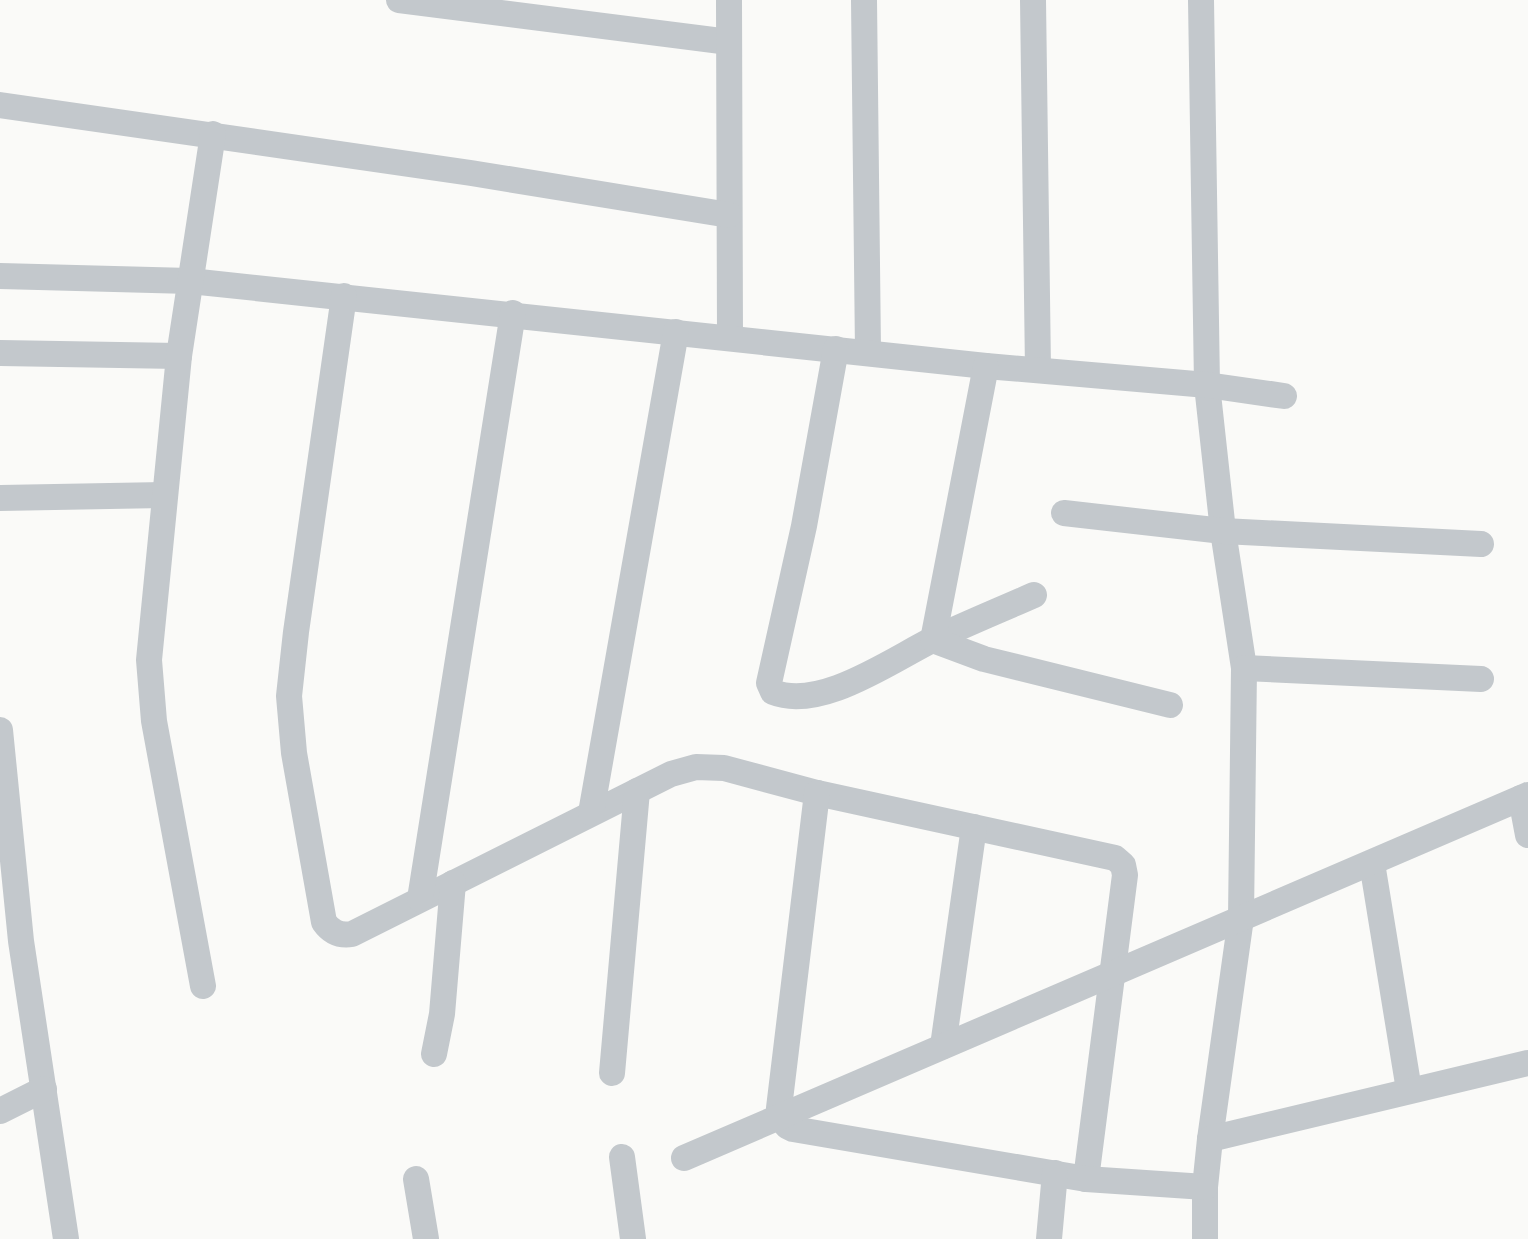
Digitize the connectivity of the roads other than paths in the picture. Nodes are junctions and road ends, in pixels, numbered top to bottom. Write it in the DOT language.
graph roads {
  1 [pos="399,0"];
  2 [pos="729,0"];
  3 [pos="864,0"];
  4 [pos="1033,0"];
  5 [pos="1201,0"];
  6 [pos="729,42"];
  7 [pos="0,105"];
  8 [pos="213,134"];
  9 [pos="729,215"];
  10 [pos="0,276"];
  11 [pos="190,281"];
  12 [pos="344,296"];
  13 [pos="513,313"];
  14 [pos="676,332"];
  15 [pos="730,338"];
  16 [pos="836,349"];
  17 [pos="868,352"];
  18 [pos="0,353"];
  19 [pos="179,356"];
  20 [pos="986,366"];
  21 [pos="1038,370"];
  22 [pos="1207,385"];
  23 [pos="1284,396"];
  24 [pos="164,495"];
  25 [pos="0,498"];
  26 [pos="1064,513"];
  27 [pos="1223,531"];
  28 [pos="1481,544"];
  29 [pos="1034,595"];
  30 [pos="933,640"];
  31 [pos="1244,668"];
  32 [pos="1481,679"];
  33 [pos="1170,705"];
  34 [pos="0,730"];
  35 [pos="637,791"];
  36 [pos="817,793"];
  37 [pos="1525,796"];
  38 [pos="591,813"];
  39 [pos="974,827"];
  40 [pos="1528,835"];
  41 [pos="1372,863"];
  42 [pos="453,883"];
  43 [pos="420,899"];
  44 [pos="1241,918"];
  45 [pos="1111,974"];
  46 [pos="203,986"];
  47 [pos="943,1046"];
  48 [pos="434,1054"];
  49 [pos="1528,1063"];
  50 [pos="612,1073"];
  51 [pos="44,1089"];
  52 [pos="1409,1090"];
  53 [pos="0,1111"];
  54 [pos="781,1118"];
  55 [pos="1210,1139"];
  56 [pos="622,1157"];
  57 [pos="684,1158"];
  58 [pos="1055,1173"];
  59 [pos="416,1179"];
  60 [pos="1086,1179"];
  61 [pos="1205,1187"];
  62 [pos="66,1239"];
  63 [pos="426,1239"];
  64 [pos="633,1239"];
  65 [pos="1049,1239"];
  66 [pos="1205,1239"];
  1 -- 6 [label="street"];
  2 -- 6 [label="street"];
  3 -- 17 [label="street"];
  4 -- 21 [label="street"];
  5 -- 22 [label="street"];
  6 -- 9 [label="street"];
  7 -- 8 [label="street"];
  8 -- 9 [label="street"];
  8 -- 11 [label="street"];
  9 -- 15 [label="street"];
  10 -- 11 [label="street"];
  11 -- 12 [label="street"];
  11 -- 19 [label="street"];
  12 -- 13 [label="street"];
  12 -- 43 [label="street"];
  13 -- 14 [label="street"];
  13 -- 43 [label="street"];
  14 -- 15 [label="street"];
  14 -- 38 [label="street"];
  15 -- 16 [label="street"];
  16 -- 17 [label="street"];
  16 -- 30 [label="street"];
  17 -- 20 [label="street"];
  18 -- 19 [label="street"];
  19 -- 24 [label="street"];
  20 -- 21 [label="street"];
  20 -- 30 [label="street"];
  21 -- 22 [label="street"];
  22 -- 23 [label="street"];
  22 -- 27 [label="street"];
  24 -- 25 [label="street"];
  24 -- 46 [label="street"];
  26 -- 27 [label="street"];
  27 -- 28 [label="street"];
  27 -- 31 [label="street"];
  29 -- 30 [label="street"];
  30 -- 33 [label="street"];
  31 -- 32 [label="street"];
  31 -- 44 [label="street"];
  34 -- 51 [label="street"];
  35 -- 36 [label="street"];
  35 -- 38 [label="street"];
  35 -- 50 [label="street"];
  36 -- 39 [label="street"];
  36 -- 54 [label="street"];
  37 -- 40 [label="street"];
  37 -- 41 [label="street"];
  38 -- 42 [label="street"];
  39 -- 45 [label="street"];
  39 -- 47 [label="street"];
  41 -- 44 [label="street"];
  41 -- 52 [label="street"];
  42 -- 43 [label="street"];
  42 -- 48 [label="street"];
  44 -- 45 [label="street"];
  44 -- 55 [label="street"];
  45 -- 47 [label="street"];
  45 -- 60 [label="street"];
  47 -- 54 [label="street"];
  49 -- 52 [label="street"];
  51 -- 53 [label="street"];
  51 -- 62 [label="street"];
  52 -- 55 [label="street"];
  54 -- 57 [label="street"];
  54 -- 58 [label="street"];
  55 -- 61 [label="street"];
  56 -- 64 [label="street"];
  58 -- 60 [label="street"];
  58 -- 65 [label="street"];
  59 -- 63 [label="street"];
  60 -- 61 [label="street"];
  61 -- 66 [label="street"];
}
